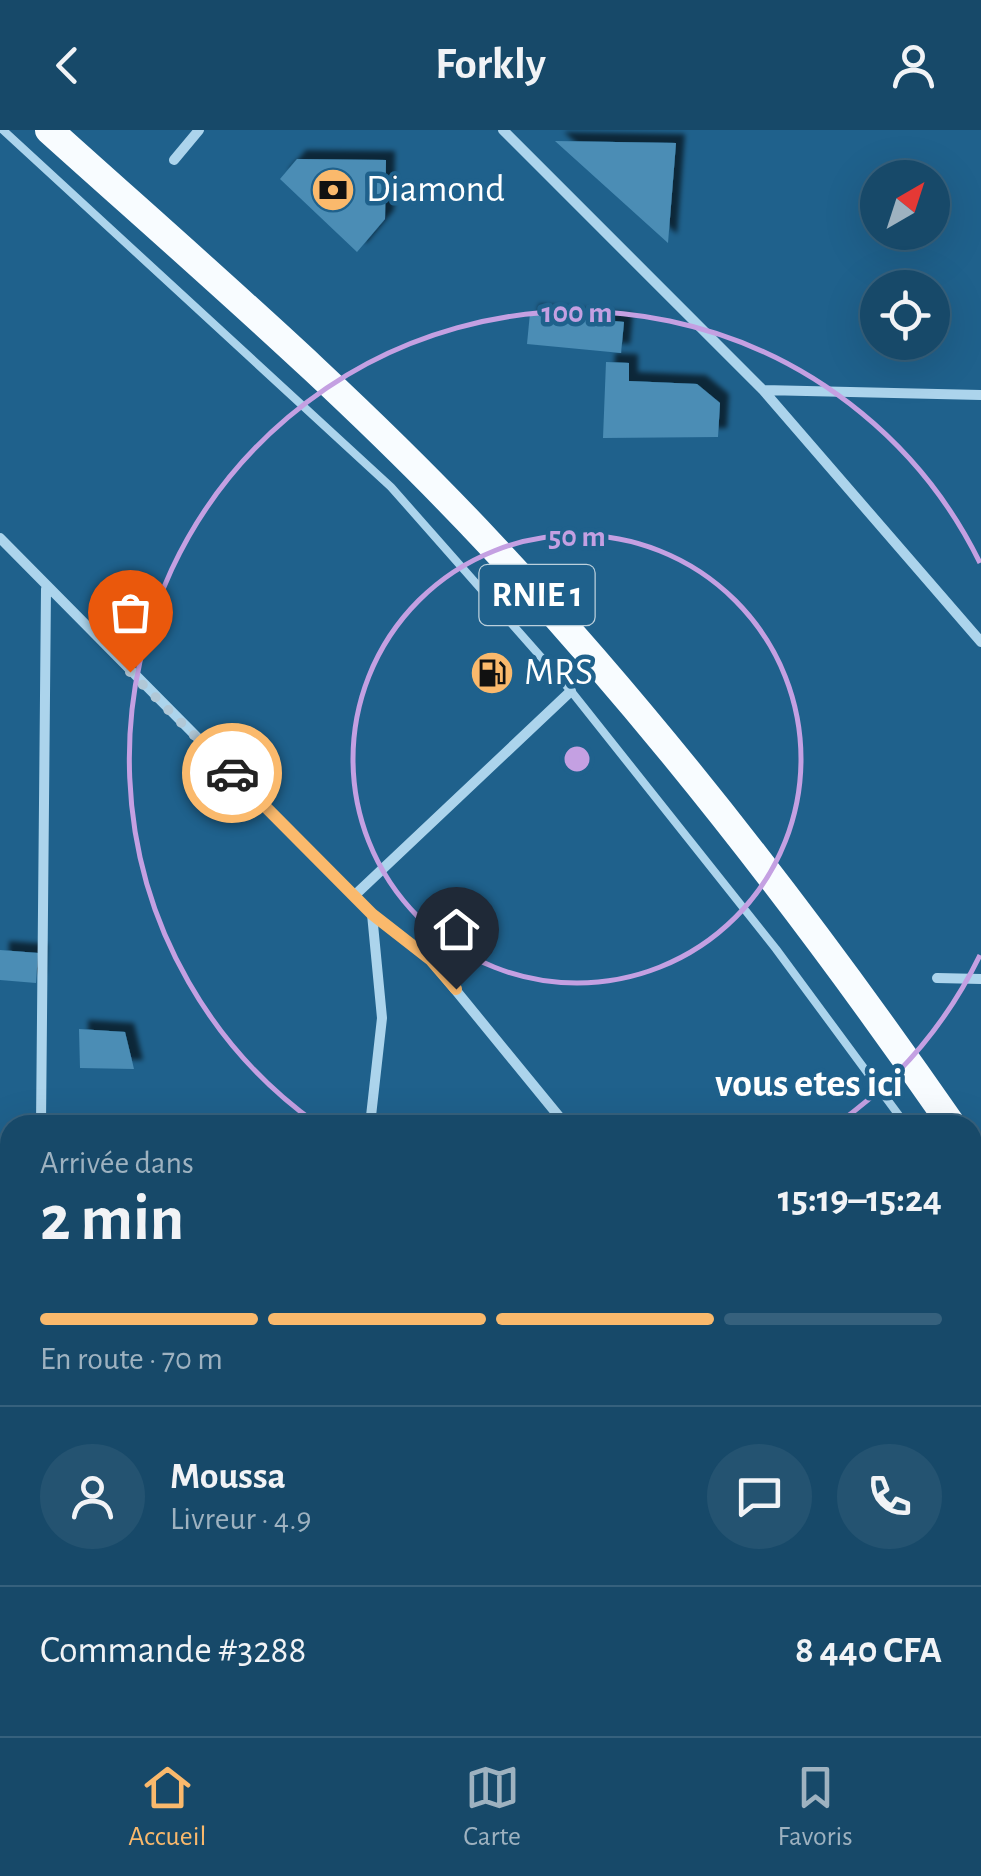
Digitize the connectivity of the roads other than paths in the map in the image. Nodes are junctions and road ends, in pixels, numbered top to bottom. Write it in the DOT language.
graph roads {
  1 [pos="2,130"];
  2 [pos="50,130"];
  3 [pos="199,130"];
  4 [pos="502,130"];
  5 [pos="174,160"];
  6 [pos="763,390"];
  7 [pos="981,394"];
  8 [pos="0,538"];
  9 [pos="46,589"];
  10 [pos="981,642"];
  11 [pos="571,690"];
  12 [pos="355,895"];
  13 [pos="372,914"];
  14 [pos="937,978"];
  15 [pos="981,979"];
  16 [pos="40,1115"];
  17 [pos="371,1115"];
  18 [pos="558,1115"];
  19 [pos="899,1115"];
  20 [pos="945,1115"];
  1 -- 11 [label="lane"];
  2 -- 20 [label="highway, RNIE 1"];
  3 -- 5 [label="street"];
  4 -- 6 [label="street"];
  6 -- 7 [label="street"];
  6 -- 10 [label="street"];
  8 -- 9 [label="street"];
  9 -- 12 [label="street"];
  9 -- 16 [label="street"];
  11 -- 12 [label="street"];
  11 -- 19 [label="lane"];
  12 -- 13 [label="street"];
  13 -- 17 [label="street"];
  13 -- 18 [label="street"];
  14 -- 15 [label="street"];
}
